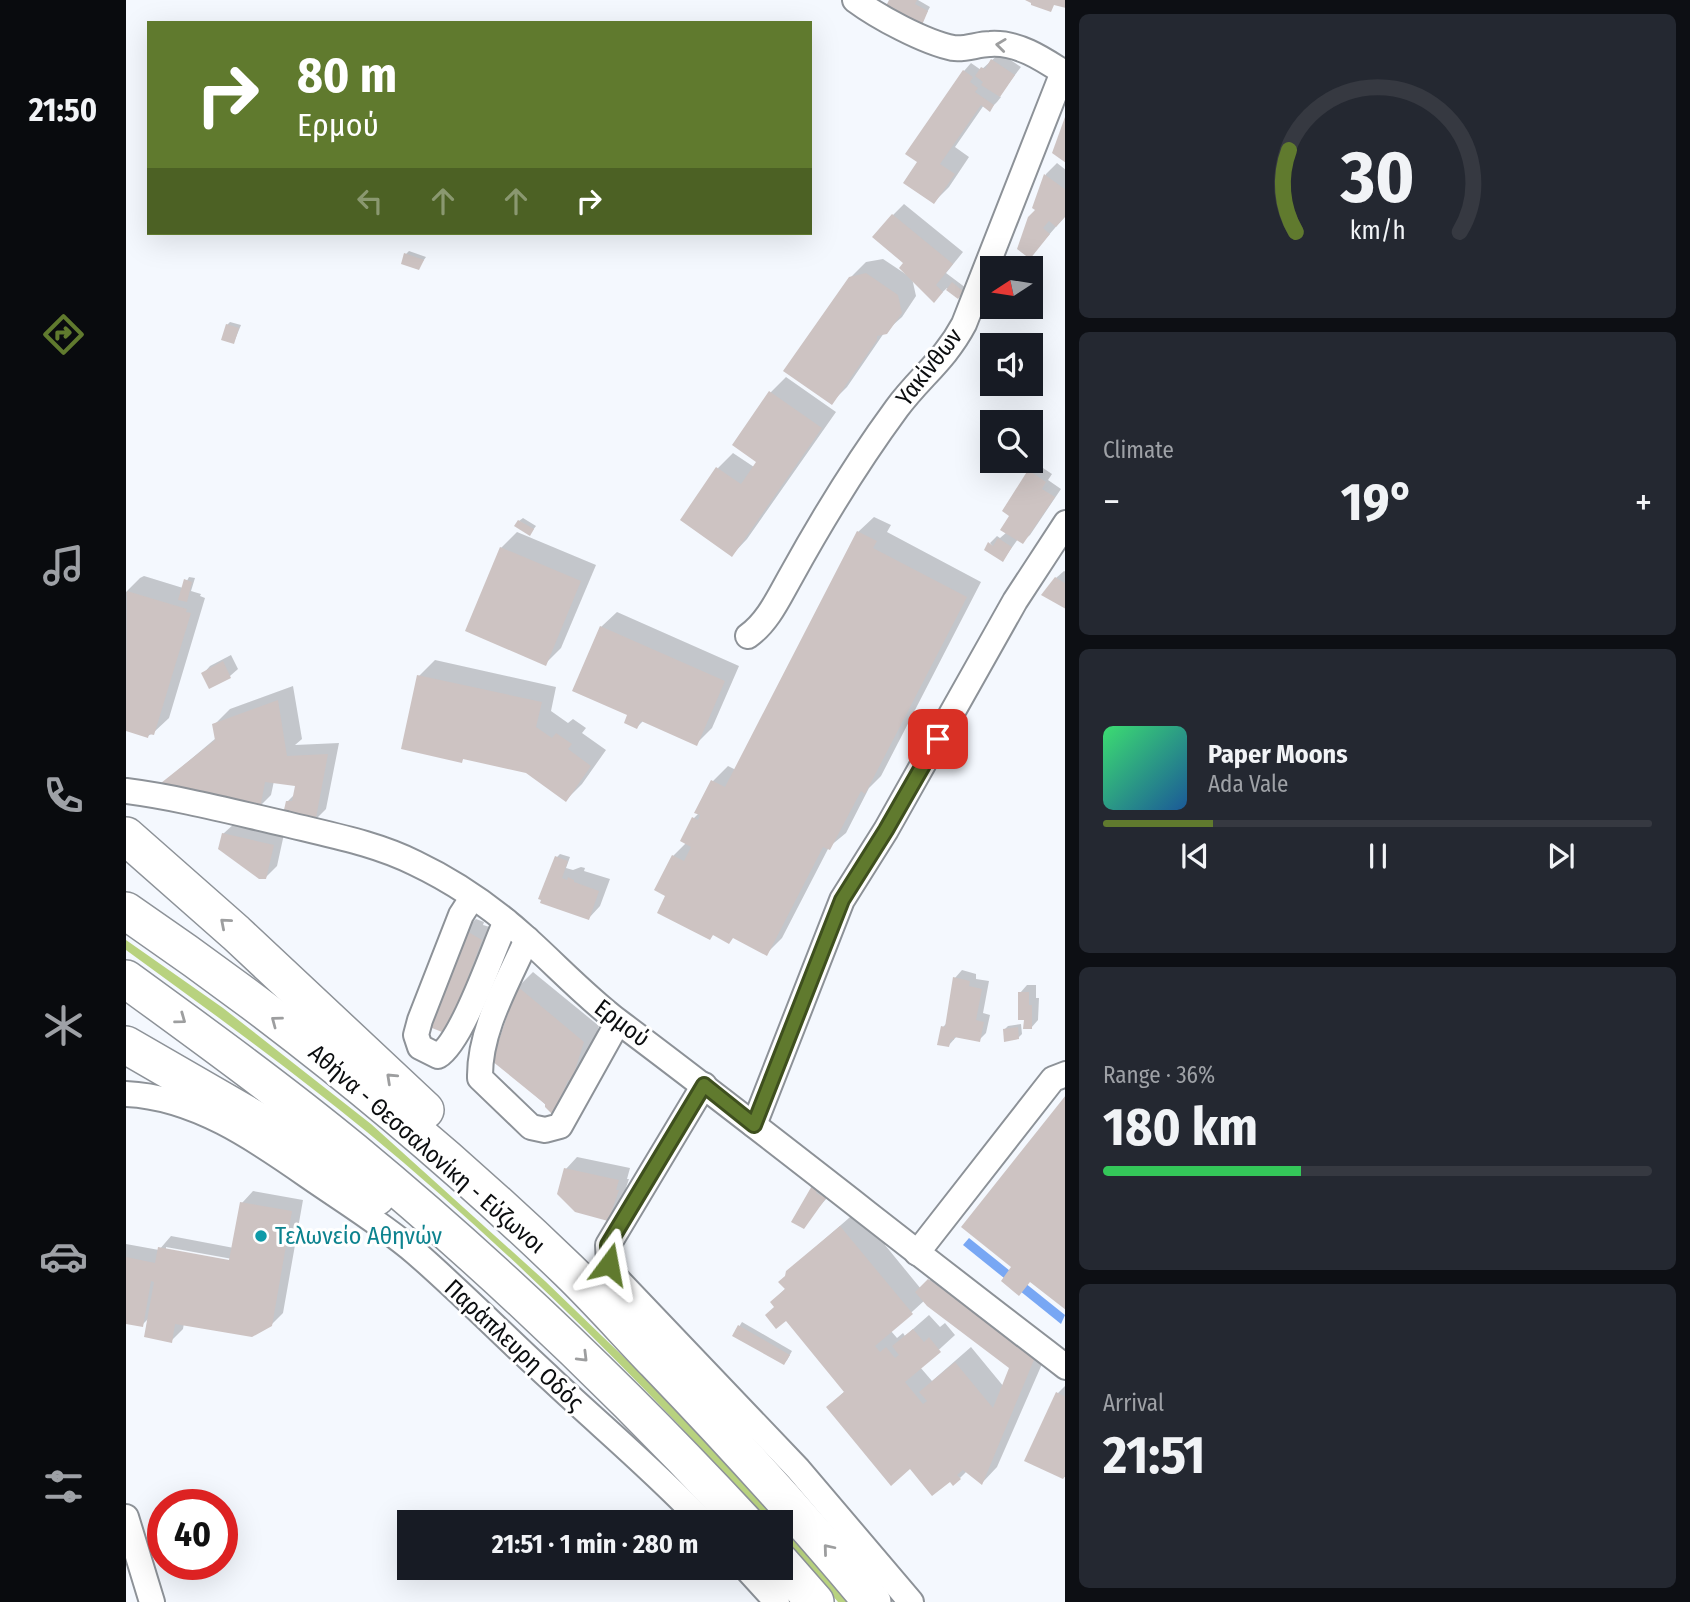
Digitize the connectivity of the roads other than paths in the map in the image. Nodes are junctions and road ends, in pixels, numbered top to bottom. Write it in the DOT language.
graph roads {
  1 [pos="855,0"];
  2 [pos="1064,73"];
  3 [pos="1065,523"];
  4 [pos="748,636"];
  5 [pos="126,791"];
  6 [pos="126,836"];
  7 [pos="472,898"];
  8 [pos="126,911"];
  9 [pos="506,921"];
  10 [pos="527,939"];
  11 [pos="126,979"];
  12 [pos="618,1021"];
  13 [pos="126,1045"];
  14 [pos="1065,1074"];
  15 [pos="704,1085"];
  16 [pos="126,1094"];
  17 [pos="754,1125"];
  18 [pos="917,1254"];
  19 [pos="570,1272"];
  20 [pos="533,1311"];
  21 [pos="1065,1367"];
  22 [pos="690,1510"];
  23 [pos="733,1510"];
  24 [pos="126,1517"];
  25 [pos="793,1577"];
  26 [pos="757,1580"];
  27 [pos="152,1602"];
  28 [pos="778,1602"];
  29 [pos="814,1602"];
  30 [pos="872,1602"];
  31 [pos="911,1602"];
  2 -- 1 [label="street, one-way"];
  2 -- 4 [label="street, Υακίνθων"];
  3 -- 17 [label="street"];
  5 -- 7 [label="street, Ερμού"];
  19 -- 6 [label="highway, one-way"];
  7 -- 9 [label="street, Ερμού"];
  7 -- 9 [label="street"];
  19 -- 8 [label="highway, Αθήνα - Θεσσαλονίκη - Εύζωνοι, one-way"];
  9 -- 10 [label="street, Ερμού"];
  10 -- 12 [label="street, Ερμού"];
  10 -- 12 [label="street"];
  11 -- 20 [label="highway, Αθήνα - Θεσσαλονίκη - Εύζωνοι, one-way"];
  12 -- 15 [label="street, Ερμού"];
  13 -- 20 [label="highway"];
  14 -- 18 [label="street"];
  15 -- 17 [label="street, Ερμού"];
  15 -- 31 [label="street"];
  16 -- 22 [label="street, Παράπλευρη Οδός"];
  17 -- 18 [label="street, Ερμού"];
  18 -- 21 [label="street, Ερμού"];
  30 -- 19 [label="highway, Αθήνα - Θεσσαλονίκη - Εύζωνοι, one-way"];
  20 -- 23 [label="highway, Αθήνα - Θεσσαλονίκη - Εύζωνοι, one-way"];
  24 -- 27 [label="street"];
  25 -- 29 [label="highway"];
  26 -- 28 [label="street"];
}
